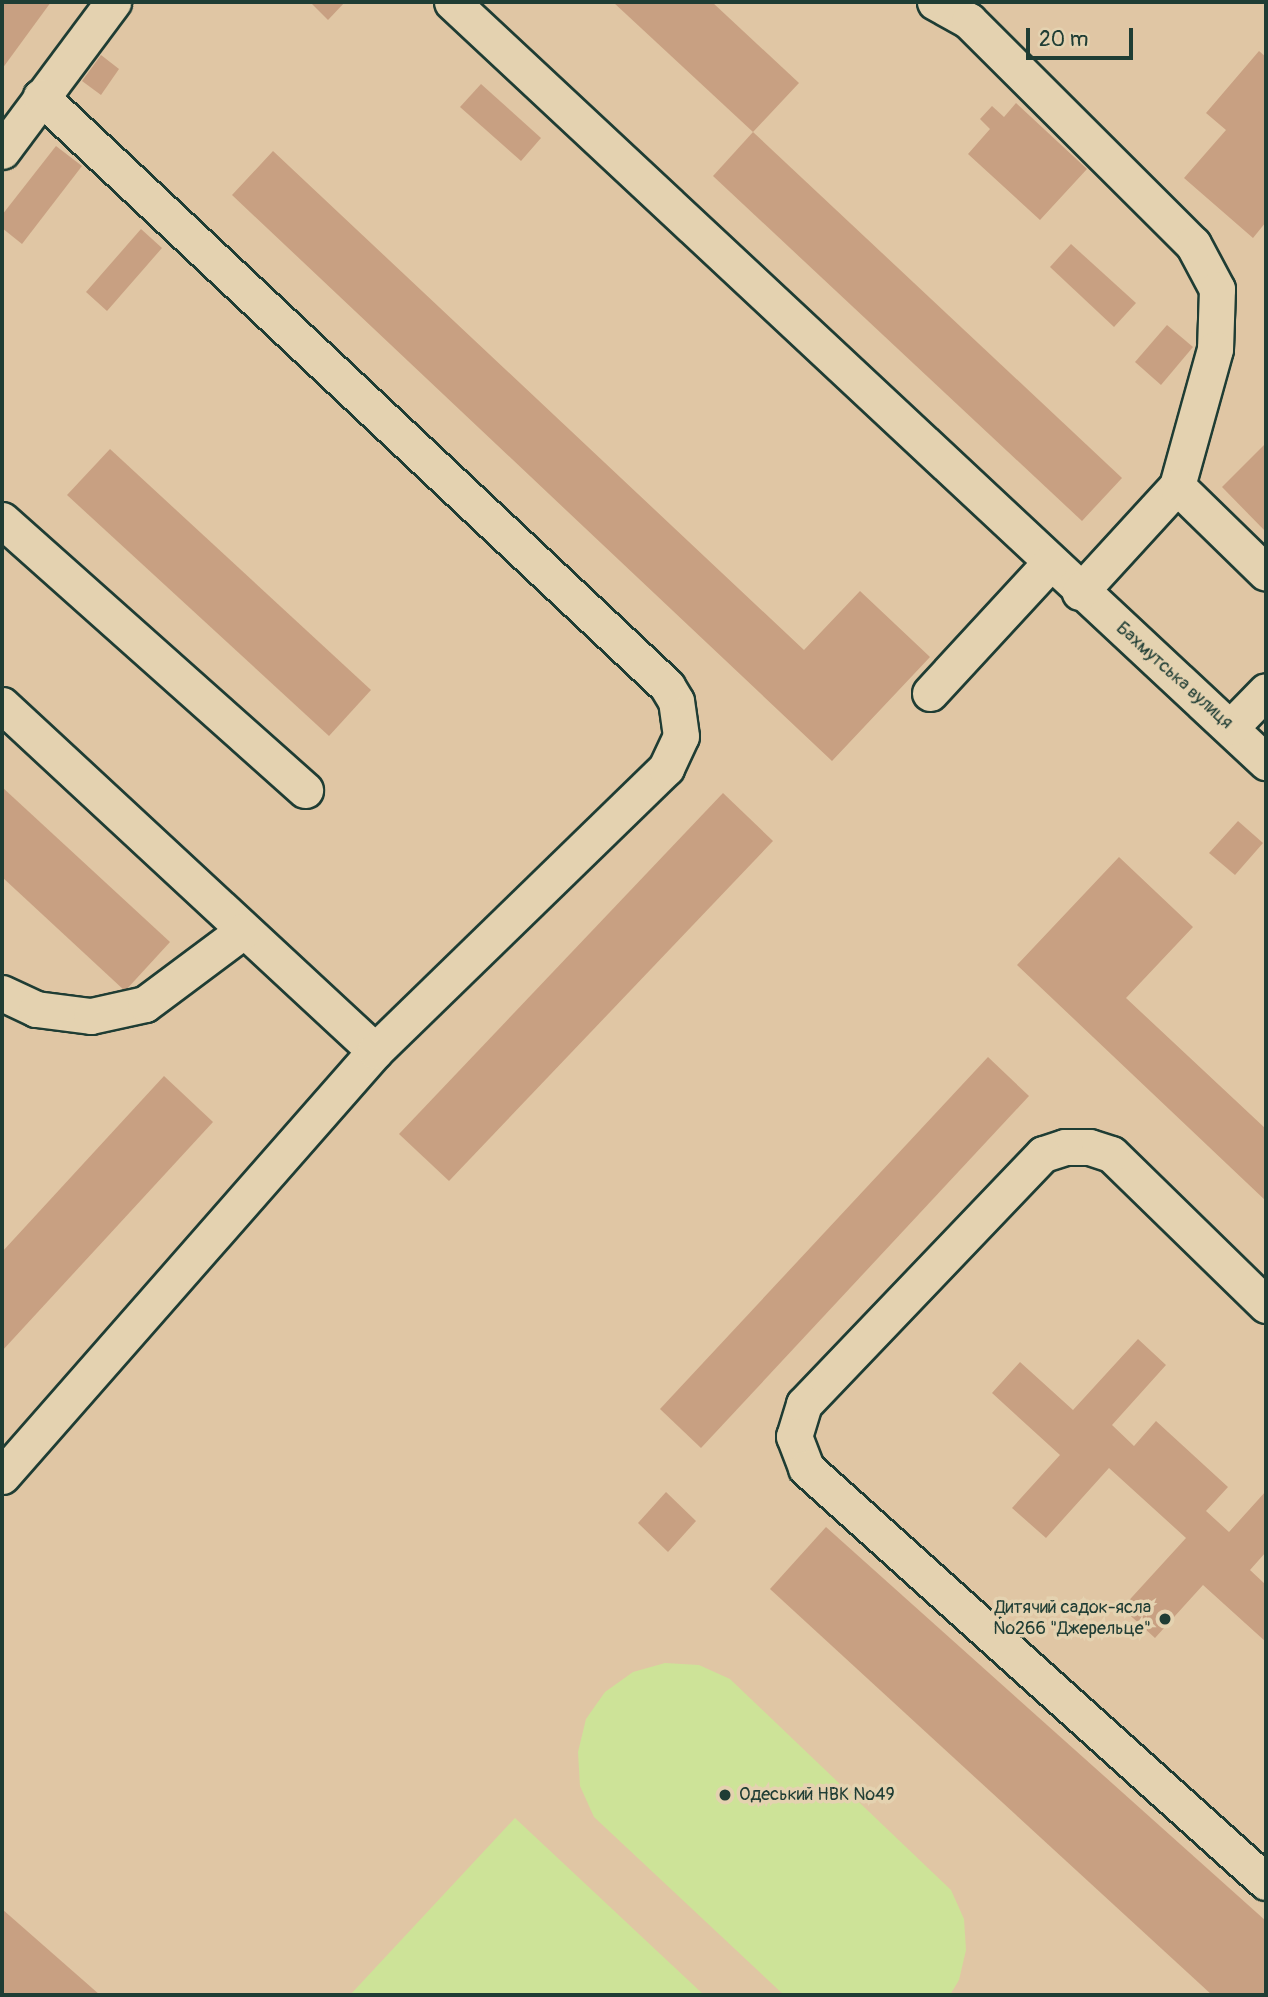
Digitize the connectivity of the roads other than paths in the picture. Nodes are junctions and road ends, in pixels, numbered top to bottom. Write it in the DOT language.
graph roads {
  1 [pos="113,2"];
  2 [pos="452,2"];
  3 [pos="935,2"];
  4 [pos="41,97"];
  5 [pos="2,151"];
  6 [pos="1177,486"];
  7 [pos="2,520"];
  8 [pos="1049,563"];
  9 [pos="1266,573"];
  10 [pos="1080,592"];
  11 [pos="1266,691"];
  12 [pos="930,693"];
  13 [pos="2,705"];
  14 [pos="1231,727"];
  15 [pos="1266,762"];
  16 [pos="305,790"];
  17 [pos="243,931"];
  18 [pos="2,993"];
  19 [pos="375,1051"];
  20 [pos="1266,1305"];
  21 [pos="2,1476"];
  22 [pos="1266,1882"];
  1 -- 4 [label="street"];
  2 -- 8 [label="street, Бахмутська вулиця"];
  3 -- 6 [label="street"];
  4 -- 5 [label="street"];
  4 -- 19 [label="street"];
  6 -- 9 [label="street"];
  6 -- 10 [label="street"];
  7 -- 16 [label="street"];
  8 -- 10 [label="street, Бахмутська вулиця"];
  8 -- 12 [label="street"];
  10 -- 14 [label="street, Бахмутська вулиця"];
  11 -- 14 [label="street"];
  13 -- 17 [label="street"];
  14 -- 15 [label="street, Бахмутська вулиця"];
  17 -- 18 [label="street"];
  17 -- 19 [label="street"];
  19 -- 21 [label="street"];
  20 -- 22 [label="street"];
}
